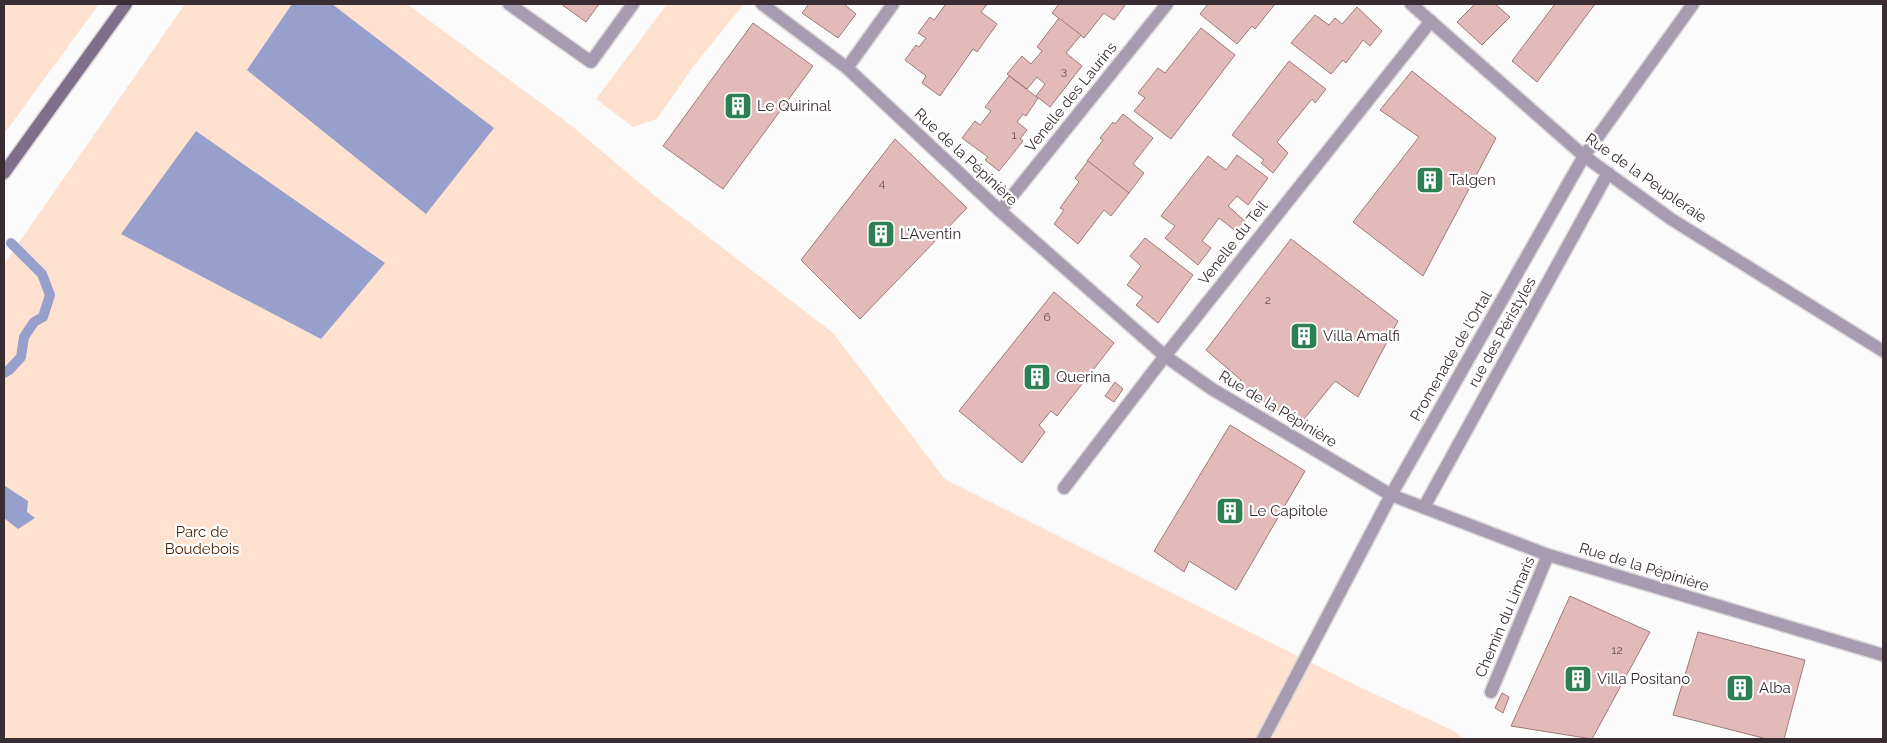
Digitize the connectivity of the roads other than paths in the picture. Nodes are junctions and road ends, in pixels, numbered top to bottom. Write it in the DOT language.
graph roads {
  1 [pos="126,4"];
  2 [pos="509,4"];
  3 [pos="632,4"];
  4 [pos="762,4"];
  5 [pos="893,4"];
  6 [pos="1167,4"];
  7 [pos="1411,4"];
  8 [pos="1693,4"];
  9 [pos="1431,20"];
  10 [pos="847,68"];
  11 [pos="1584,156"];
  12 [pos="4,173"];
  13 [pos="1608,173"];
  14 [pos="1000,210"];
  15 [pos="1883,351"];
  16 [pos="1165,356"];
  17 [pos="1064,488"];
  18 [pos="1390,495"];
  19 [pos="1424,507"];
  20 [pos="1548,555"];
  21 [pos="1883,655"];
  22 [pos="1491,692"];
  23 [pos="1263,739"];
  1 -- 12 [label="main road"];
  2 -- 3 [label="street"];
  4 -- 10 [label="street, Rue de la Pépinière"];
  5 -- 10 [label="street"];
  6 -- 14 [label="street, Venelle des Laurins"];
  7 -- 9 [label="street, Rue de la Peupleraie"];
  8 -- 11 [label="street, Promenade de l'Ortal"];
  9 -- 11 [label="street, Rue de la Peupleraie"];
  9 -- 16 [label="street, Venelle du Teil"];
  10 -- 14 [label="street, Rue de la Pépinière"];
  11 -- 13 [label="street, Rue de la Peupleraie"];
  11 -- 18 [label="street, Promenade de l'Ortal"];
  13 -- 15 [label="street, Rue de la Peupleraie"];
  13 -- 19 [label="street, rue des Péristyles"];
  14 -- 16 [label="street, Rue de la Pépinière"];
  16 -- 17 [label="street, Venelle du Teil"];
  16 -- 18 [label="street, Rue de la Pépinière"];
  18 -- 19 [label="street, Rue de la Pépinière"];
  18 -- 23 [label="street, Promenade de l'Ortal"];
  19 -- 20 [label="street, Rue de la Pépinière"];
  20 -- 21 [label="street, Rue de la Pépinière"];
  20 -- 22 [label="street, Chemin du Limaris"];
}
